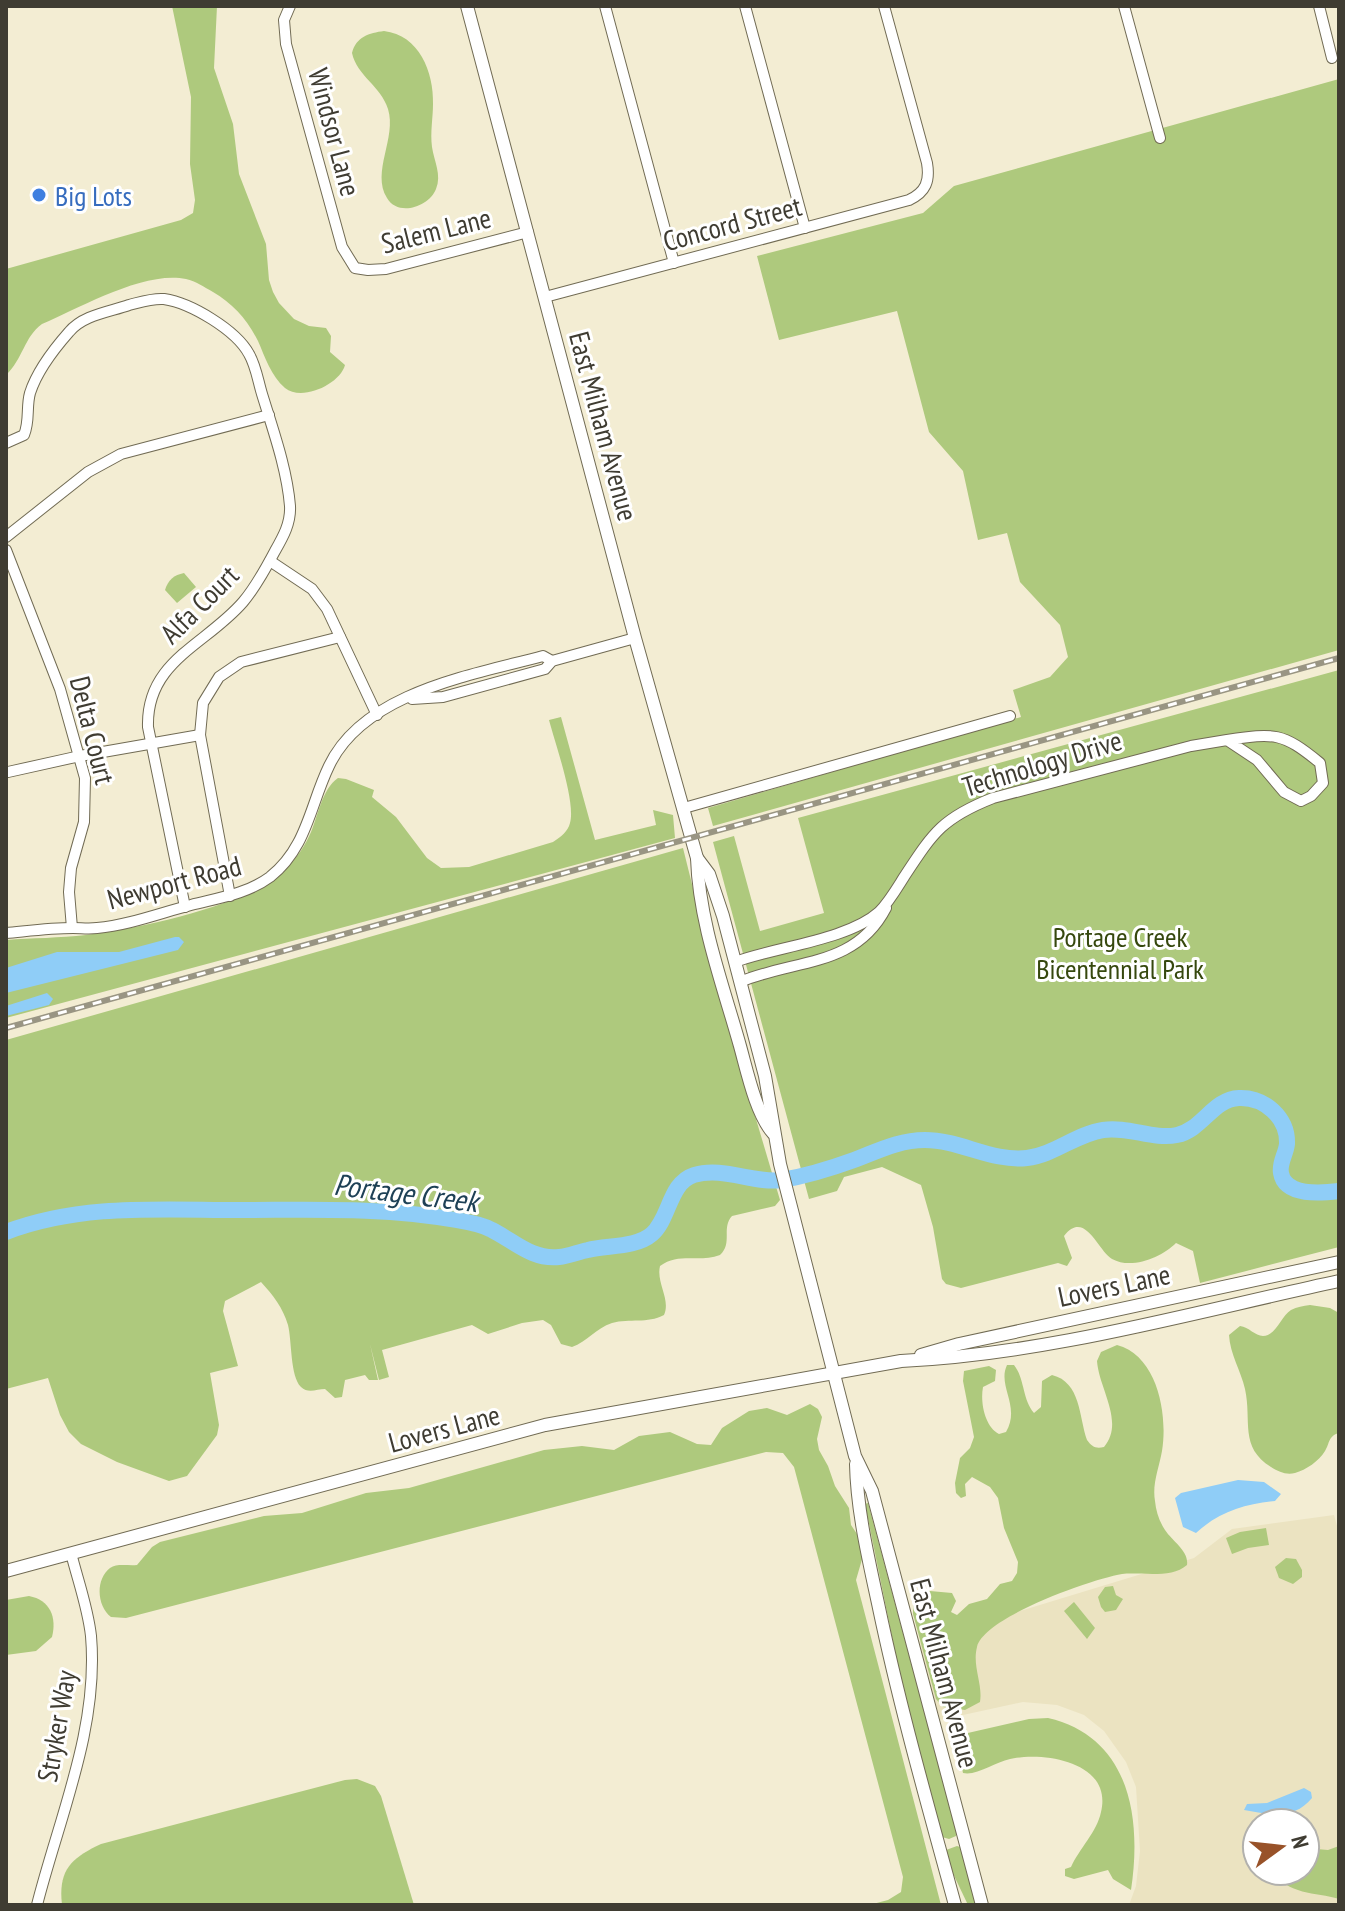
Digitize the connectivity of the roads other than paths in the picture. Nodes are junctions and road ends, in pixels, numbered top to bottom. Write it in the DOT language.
graph roads {
  1 [pos="290,6"];
  2 [pos="467,6"];
  3 [pos="605,6"];
  4 [pos="745,6"];
  5 [pos="884,6"];
  6 [pos="1124,6"];
  7 [pos="1319,6"];
  8 [pos="1332,58"];
  9 [pos="1160,138"];
  10 [pos="805,228"];
  11 [pos="528,232"];
  12 [pos="674,263"];
  13 [pos="355,268"];
  14 [pos="545,297"];
  15 [pos="269,415"];
  16 [pos="6,443"];
  17 [pos="6,537"];
  18 [pos="6,550"];
  19 [pos="270,561"];
  20 [pos="340,637"];
  21 [pos="635,638"];
  22 [pos="377,715"];
  23 [pos="1010,716"];
  24 [pos="200,735"];
  25 [pos="1227,740"];
  26 [pos="152,743"];
  27 [pos="80,756"];
  28 [pos="7,774"];
  29 [pos="684,808"];
  30 [pos="697,858"];
  31 [pos="896,889"];
  32 [pos="230,896"];
  33 [pos="185,907"];
  34 [pos="72,928"];
  35 [pos="6,933"];
  36 [pos="812,940"];
  37 [pos="818,960"];
  38 [pos="735,962"];
  39 [pos="740,982"];
  40 [pos="773,1133"];
  41 [pos="1339,1262"];
  42 [pos="1339,1281"];
  43 [pos="901,1361"];
  44 [pos="835,1372"];
  45 [pos="855,1456"];
  46 [pos="71,1553"];
  47 [pos="6,1571"];
  48 [pos="946,1873"];
  49 [pos="37,1905"];
  50 [pos="955,1905"];
  51 [pos="964,1905"];
  52 [pos="982,1905"];
  1 -- 13 [label="street, Windsor Lane"];
  2 -- 11 [label="street, East Milham Avenue"];
  3 -- 12 [label="street"];
  4 -- 10 [label="street"];
  5 -- 10 [label="street, Concord Street"];
  6 -- 9 [label="street"];
  7 -- 8 [label="street"];
  10 -- 12 [label="street, Concord Street"];
  11 -- 13 [label="street, Salem Lane"];
  11 -- 14 [label="street, East Milham Avenue"];
  12 -- 14 [label="street, Concord Street"];
  14 -- 21 [label="street, East Milham Avenue"];
  15 -- 16 [label="street, Alfa Court"];
  15 -- 17 [label="street"];
  15 -- 19 [label="street, Alfa Court"];
  18 -- 27 [label="street, Delta Court"];
  19 -- 20 [label="street"];
  19 -- 26 [label="street, Alfa Court"];
  20 -- 22 [label="street"];
  20 -- 24 [label="street"];
  21 -- 22 [label="street, Newport Road"];
  21 -- 29 [label="street, East Milham Avenue"];
  22 -- 32 [label="street, Newport Road"];
  23 -- 29 [label="street"];
  24 -- 26 [label="street"];
  24 -- 32 [label="street"];
  25 -- 25 [label="street, Technology Drive"];
  25 -- 31 [label="street, Technology Drive"];
  26 -- 27 [label="street"];
  26 -- 33 [label="street, Alfa Court"];
  27 -- 28 [label="street"];
  27 -- 34 [label="street, Delta Court"];
  29 -- 30 [label="street, East Milham Avenue"];
  30 -- 38 [label="street, East Milham Avenue"];
  30 -- 40 [label="street, East Milham Avenue"];
  31 -- 36 [label="street, Technology Drive"];
  31 -- 37 [label="street"];
  32 -- 33 [label="street, Newport Road"];
  33 -- 34 [label="street, Newport Road"];
  34 -- 35 [label="street, Newport Road"];
  36 -- 37 [label="street"];
  36 -- 38 [label="street, Technology Drive"];
  37 -- 39 [label="street"];
  38 -- 39 [label="street, East Milham Avenue"];
  39 -- 40 [label="street, East Milham Avenue"];
  40 -- 44 [label="street, East Milham Avenue"];
  41 -- 43 [label="street, Lovers Lane"];
  42 -- 43 [label="street, Lovers Lane"];
  43 -- 44 [label="street, Lovers Lane"];
  44 -- 45 [label="street, East Milham Avenue"];
  44 -- 46 [label="street, Lovers Lane"];
  45 -- 48 [label="street, East Milham Avenue"];
  45 -- 52 [label="street, East Milham Avenue"];
  46 -- 47 [label="street, Lovers Lane"];
  46 -- 49 [label="street, Stryker Way"];
  48 -- 50 [label="street, East Milham Avenue"];
  48 -- 51 [label="street"];
}
